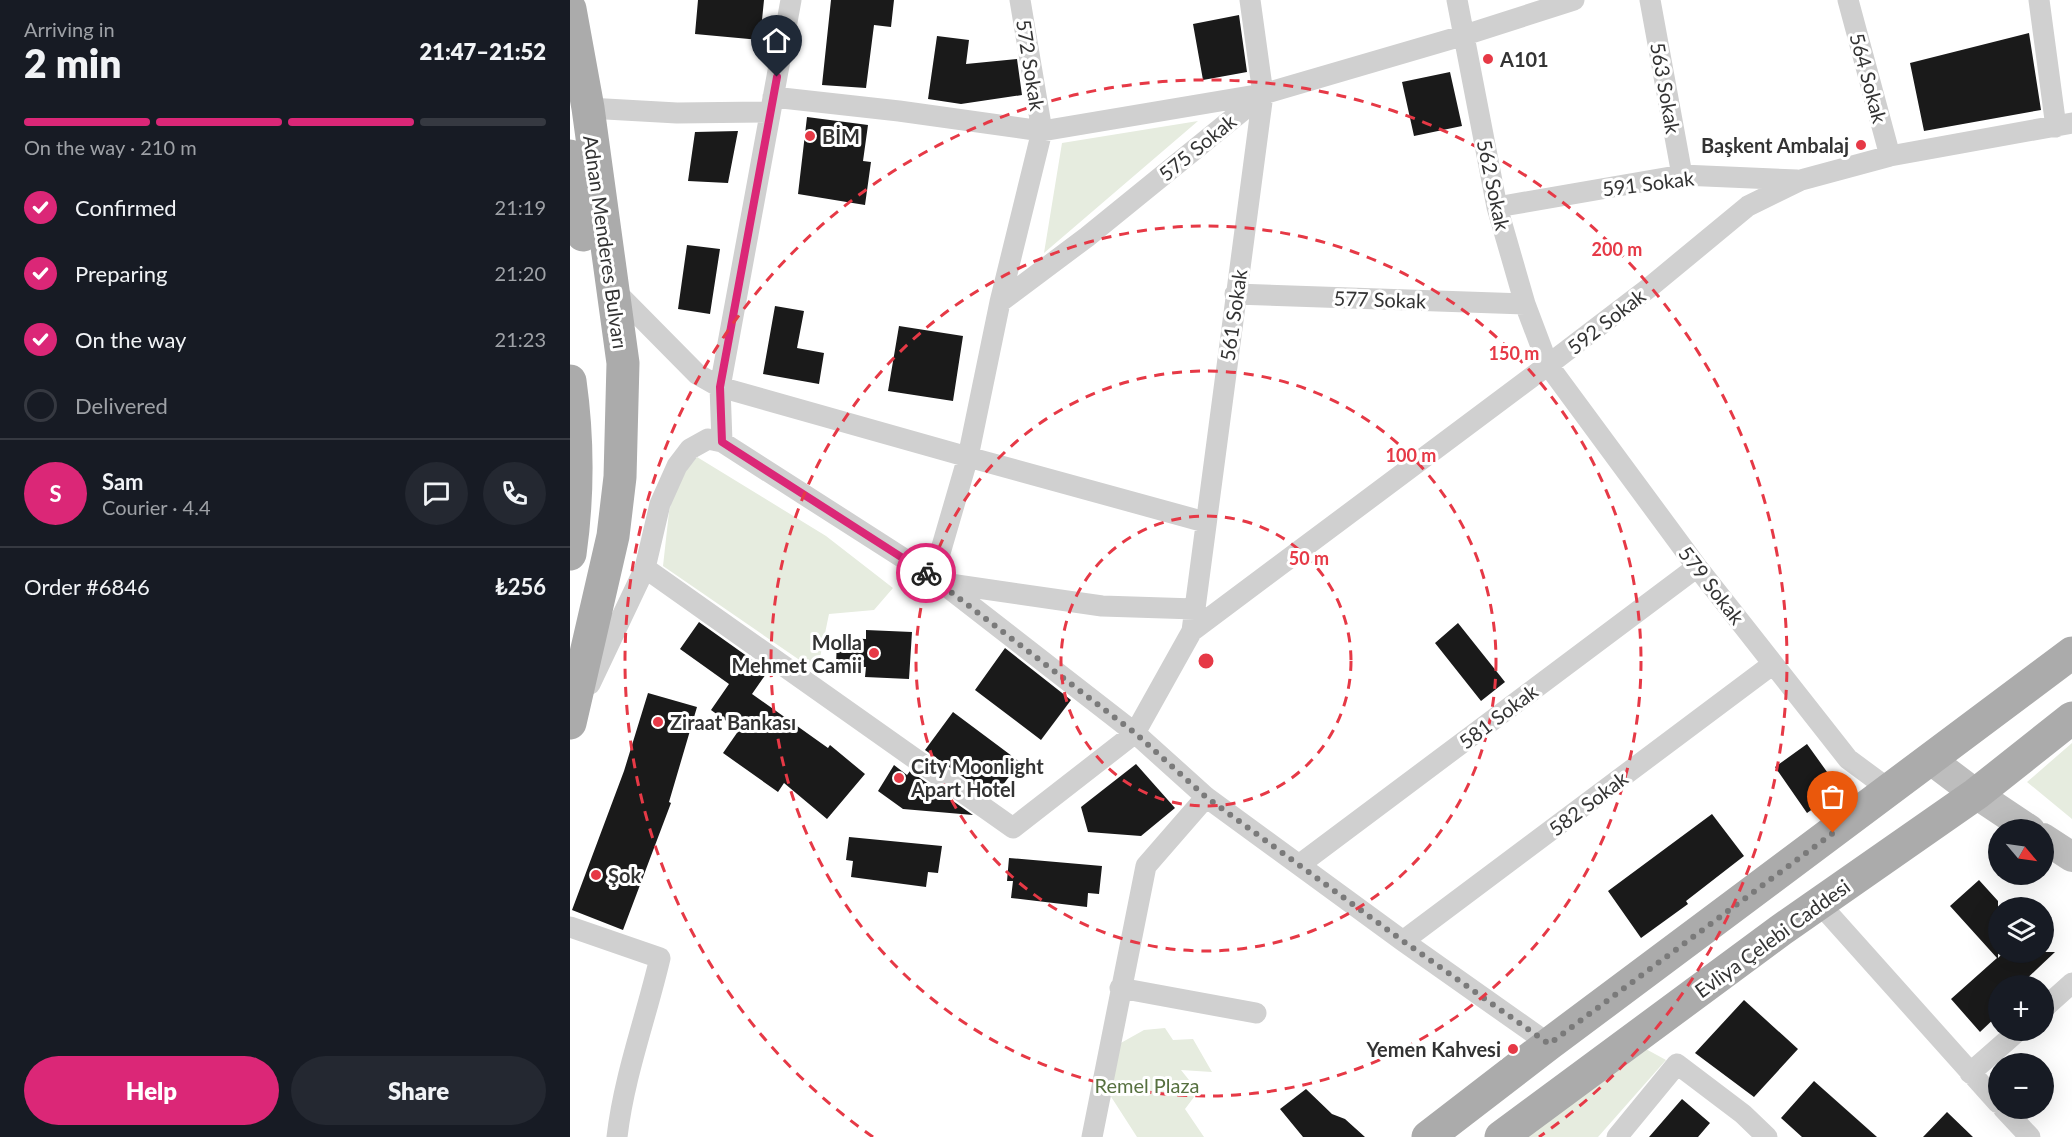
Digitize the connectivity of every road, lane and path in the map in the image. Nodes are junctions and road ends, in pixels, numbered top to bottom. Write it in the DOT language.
graph roads {
  1 [pos="791,0"];
  2 [pos="1020,0"];
  3 [pos="1250,0"];
  4 [pos="1457,0"];
  5 [pos="1574,0"];
  6 [pos="1650,0"];
  7 [pos="1848,0"];
  8 [pos="2039,0"];
  9 [pos="570,9"];
  10 [pos="1465,35"];
  11 [pos="1263,94"];
  12 [pos="772,104"];
  13 [pos="588,108"];
  14 [pos="2064,125"];
  15 [pos="1042,131"];
  16 [pos="570,156"];
  17 [pos="1890,156"];
  18 [pos="1682,175"];
  19 [pos="1801,180"];
  20 [pos="1497,207"];
  21 [pos="613,289"];
  22 [pos="1235,294"];
  23 [pos="1000,302"];
  24 [pos="1525,304"];
  25 [pos="1548,365"];
  26 [pos="570,381"];
  27 [pos="720,387"];
  28 [pos="722,442"];
  29 [pos="968,458"];
  30 [pos="620,477"];
  31 [pos="1205,522"];
  32 [pos="570,554"];
  33 [pos="1697,567"];
  34 [pos="645,568"];
  35 [pos="937,580"];
  36 [pos="1196,609"];
  37 [pos="1192,631"];
  38 [pos="2072,653"];
  39 [pos="1773,664"];
  40 [pos="2072,718"];
  41 [pos="570,724"];
  42 [pos="1135,733"];
  43 [pos="1931,760"];
  44 [pos="1890,790"];
  45 [pos="1976,794"];
  46 [pos="1206,797"];
  47 [pos="2014,819"];
  48 [pos="2054,845"];
  49 [pos="2072,857"];
  50 [pos="1299,865"];
  51 [pos="1819,903"];
  52 [pos="570,927"];
  53 [pos="1403,941"];
  54 [pos="2072,983"];
  55 [pos="1120,988"];
  56 [pos="2054,999"];
  57 [pos="1256,1013"];
  58 [pos="2006,1041"];
  59 [pos="1549,1044"];
  60 [pos="1970,1073"];
  61 [pos="1988,1092"];
  62 [pos="2013,1119"];
  63 [pos="617,1137"];
  64 [pos="1092,1137"];
  65 [pos="1428,1137"];
  66 [pos="1474,1137"];
  67 [pos="1501,1137"];
  68 [pos="1617,1137"];
  69 [pos="1767,1137"];
  70 [pos="2030,1137"];
  1 -- 12 [label="street"];
  2 -- 15 [label="street, 572 Sokak"];
  3 -- 11 [label="street, 561 Sokak"];
  4 -- 10 [label="street, 562 Sokak"];
  5 -- 10 [label="street, 575 Sokak"];
  6 -- 18 [label="street, 563 Sokak"];
  7 -- 17 [label="street, 564 Sokak"];
  8 -- 14 [label="street"];
  9 -- 13 [label="main road, Adnan Menderes Bulvarı"];
  10 -- 11 [label="street, 575 Sokak"];
  10 -- 20 [label="street, 562 Sokak"];
  11 -- 15 [label="street"];
  11 -- 22 [label="street, 561 Sokak"];
  11 -- 23 [label="street, 575 Sokak"];
  12 -- 13 [label="street"];
  12 -- 15 [label="street"];
  12 -- 27 [label="street"];
  13 -- 21 [label="main road, Adnan Menderes Bulvarı"];
  14 -- 17 [label="street, 592 Sokak"];
  15 -- 23 [label="street"];
  16 -- 30 [label="main road, Adnan Menderes Bulvarı"];
  17 -- 19 [label="street, 592 Sokak"];
  18 -- 19 [label="street, 591 Sokak"];
  18 -- 20 [label="street, 591 Sokak"];
  19 -- 25 [label="street, 592 Sokak"];
  20 -- 24 [label="street, 562 Sokak"];
  21 -- 27 [label="street"];
  21 -- 30 [label="main road, Adnan Menderes Bulvarı"];
  22 -- 24 [label="street, 577 Sokak"];
  22 -- 31 [label="street, 561 Sokak"];
  23 -- 29 [label="street"];
  24 -- 25 [label="street, 562 Sokak"];
  25 -- 33 [label="street, 579 Sokak"];
  25 -- 37 [label="street, 592 Sokak"];
  26 -- 32 [label="main road"];
  27 -- 28 [label="street"];
  27 -- 29 [label="street"];
  28 -- 34 [label="street"];
  28 -- 35 [label="street"];
  29 -- 31 [label="street"];
  29 -- 35 [label="street"];
  30 -- 41 [label="main road, Adnan Menderes Bulvarı"];
  31 -- 36 [label="street, 561 Sokak"];
  33 -- 39 [label="street, 579 Sokak"];
  33 -- 50 [label="street, 581 Sokak"];
  34 -- 41 [label="street"];
  34 -- 42 [label="street, 592 Sokak"];
  35 -- 36 [label="street"];
  35 -- 42 [label="street"];
  36 -- 37 [label="street, 561 Sokak"];
  37 -- 42 [label="street, 592 Sokak"];
  38 -- 43 [label="main road"];
  39 -- 44 [label="street, 579 Sokak"];
  39 -- 53 [label="street, 582 Sokak"];
  40 -- 45 [label="main road, Evliya Çelebi Caddesi"];
  42 -- 46 [label="street"];
  43 -- 44 [label="main road"];
  43 -- 45 [label="street"];
  44 -- 59 [label="main road"];
  45 -- 47 [label="street"];
  45 -- 51 [label="main road, Evliya Çelebi Caddesi"];
  46 -- 50 [label="street"];
  46 -- 55 [label="street"];
  48 -- 49 [label="street"];
  50 -- 53 [label="street"];
  51 -- 60 [label="street"];
  51 -- 67 [label="main road, Evliya Çelebi Caddesi"];
  52 -- 63 [label="street"];
  53 -- 59 [label="street"];
  54 -- 56 [label="street"];
  55 -- 57 [label="street"];
  55 -- 64 [label="street"];
  58 -- 60 [label="street"];
  59 -- 65 [label="main road"];
  59 -- 66 [label="main road"];
  60 -- 61 [label="street"];
  62 -- 70 [label="street"];
  68 -- 69 [label="street"];
}
